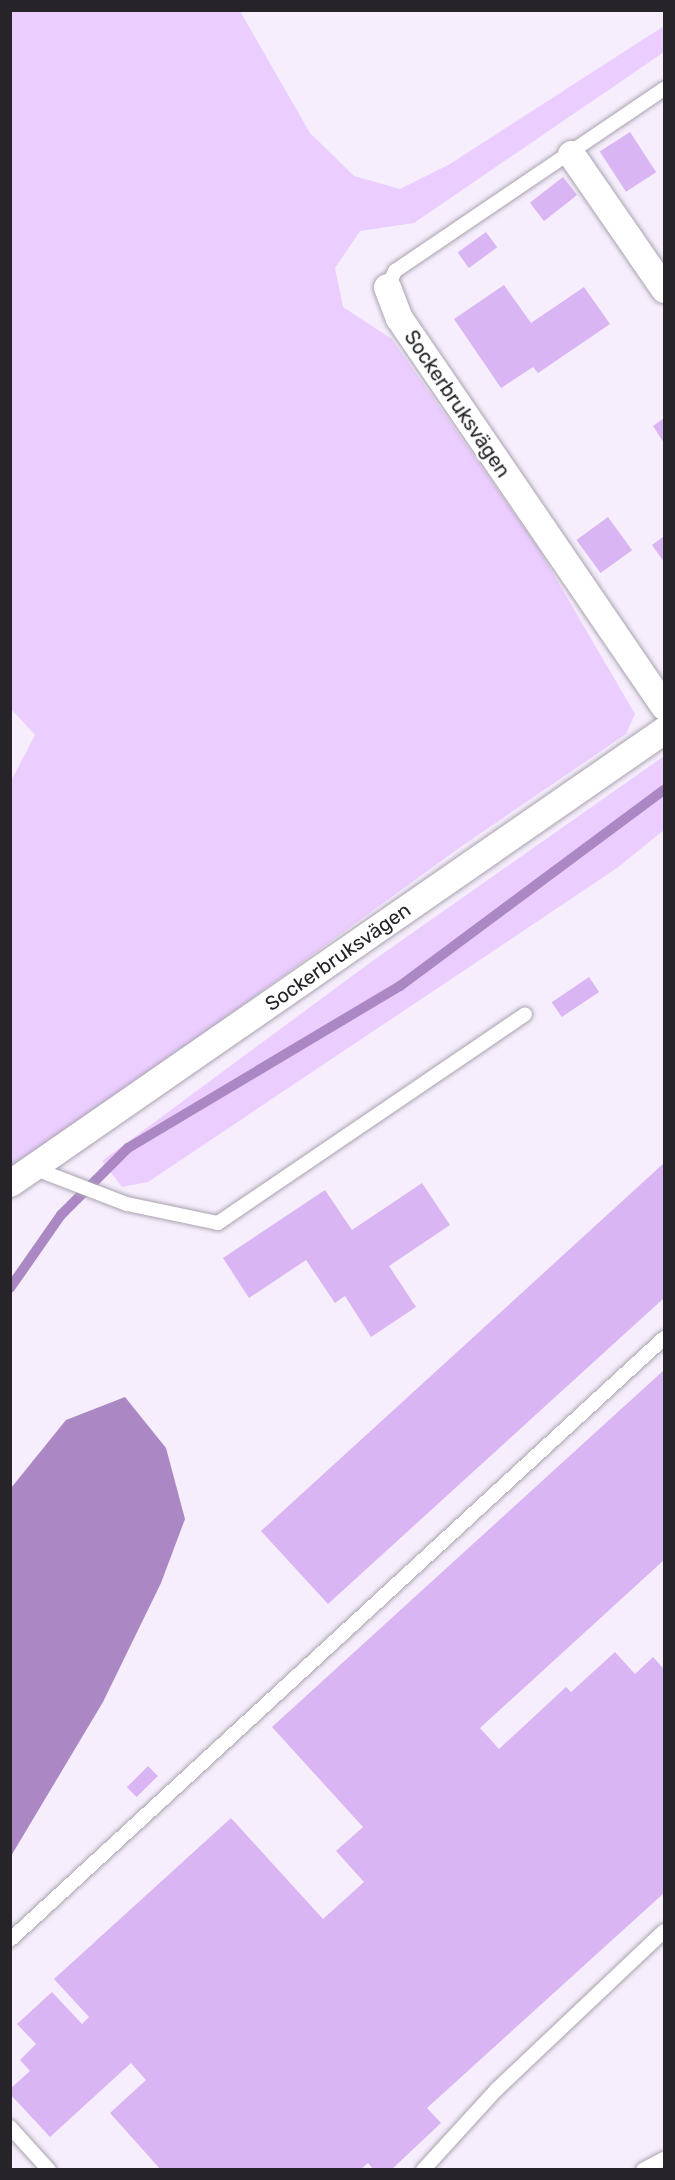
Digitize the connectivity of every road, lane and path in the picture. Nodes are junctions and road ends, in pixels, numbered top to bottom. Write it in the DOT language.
graph roads {
  1 [pos="664,89"];
  2 [pos="571,154"];
  3 [pos="387,286"];
  4 [pos="664,289"];
  5 [pos="664,706"];
  6 [pos="664,730"];
  7 [pos="525,1014"];
  8 [pos="33,1168"];
  9 [pos="10,1183"];
  10 [pos="664,1338"];
  11 [pos="664,1931"];
  12 [pos="10,1940"];
  13 [pos="10,2127"];
  14 [pos="664,2159"];
  15 [pos="49,2169"];
  16 [pos="423,2169"];
  17 [pos="643,2169"];
  1 -- 2 [label="lane, Sockerbruksvägen"];
  2 -- 3 [label="lane, Sockerbruksvägen"];
  2 -- 4 [label="street"];
  3 -- 5 [label="street, Sockerbruksvägen"];
  6 -- 8 [label="street, Sockerbruksvägen"];
  7 -- 8 [label="lane"];
  8 -- 9 [label="street, Sockerbruksvägen"];
  10 -- 12 [label="lane"];
  11 -- 16 [label="lane"];
  13 -- 15 [label="lane"];
  14 -- 17 [label="lane"];
}
